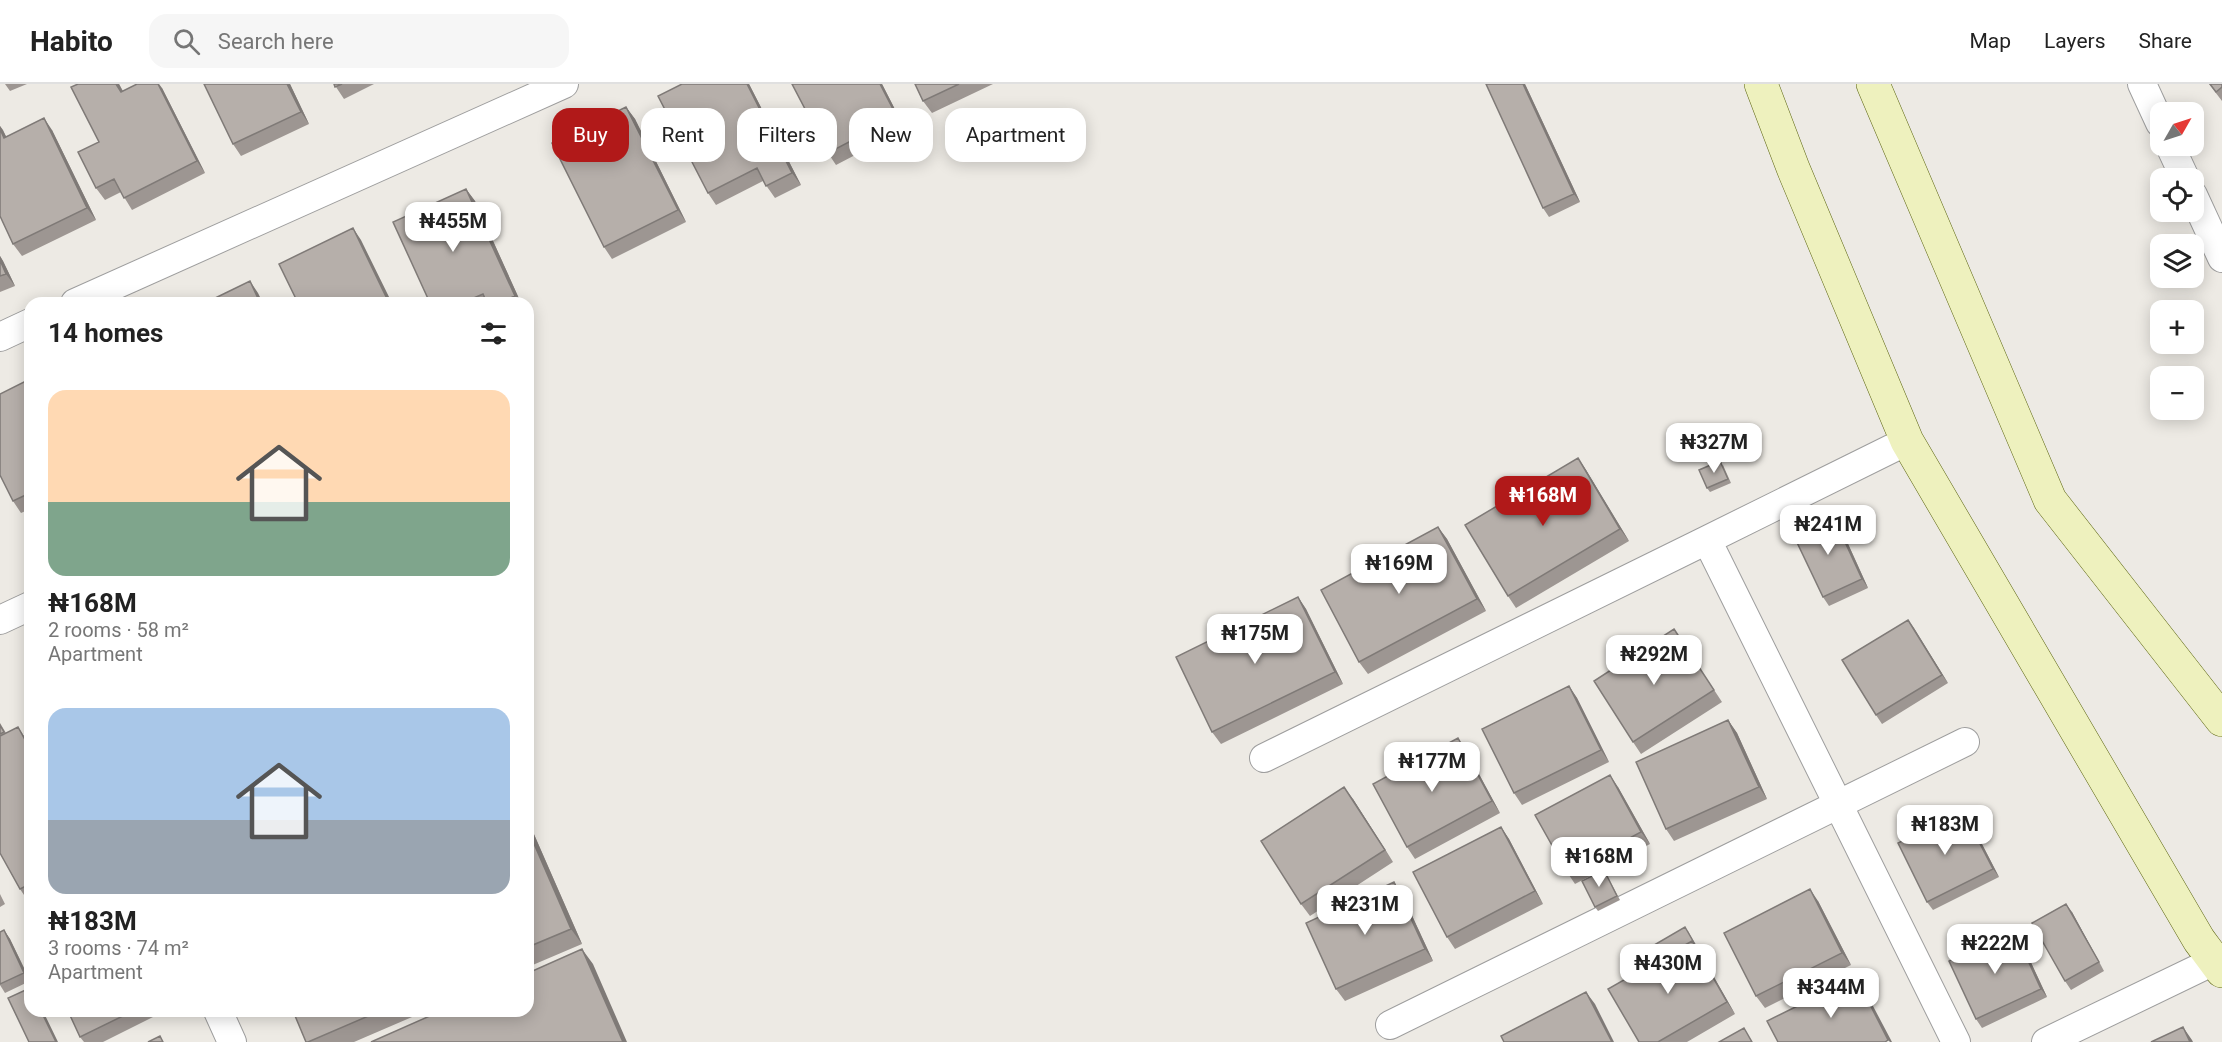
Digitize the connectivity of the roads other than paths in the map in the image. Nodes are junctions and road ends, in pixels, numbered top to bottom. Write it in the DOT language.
graph roads {
  1 [pos="564,84"];
  2 [pos="1761,84"];
  3 [pos="1874,84"];
  4 [pos="2142,84"];
  5 [pos="2150,102"];
  6 [pos="2204,219"];
  7 [pos="2222,258"];
  8 [pos="88,297"];
  9 [pos="24,326"];
  10 [pos="0,337"];
  11 [pos="1907,441"];
  12 [pos="1707,540"];
  13 [pos="24,609"];
  14 [pos="0,620"];
  15 [pos="2222,720"];
  16 [pos="1965,742"];
  17 [pos="1264,758"];
  18 [pos="1838,804"];
  19 [pos="2218,966"];
  20 [pos="221,1017"];
  21 [pos="1390,1025"];
  22 [pos="2050,1041"];
  23 [pos="232,1042"];
  24 [pos="1956,1042"];
  1 -- 8 [label="street"];
  2 -- 11 [label="street"];
  3 -- 15 [label="street"];
  4 -- 5 [label="street"];
  6 -- 7 [label="street"];
  9 -- 10 [label="street"];
  11 -- 12 [label="street"];
  11 -- 19 [label="street"];
  12 -- 17 [label="street"];
  12 -- 18 [label="street"];
  13 -- 14 [label="street"];
  16 -- 18 [label="street"];
  18 -- 21 [label="street"];
  18 -- 24 [label="street"];
  19 -- 22 [label="street"];
  20 -- 23 [label="street"];
}
